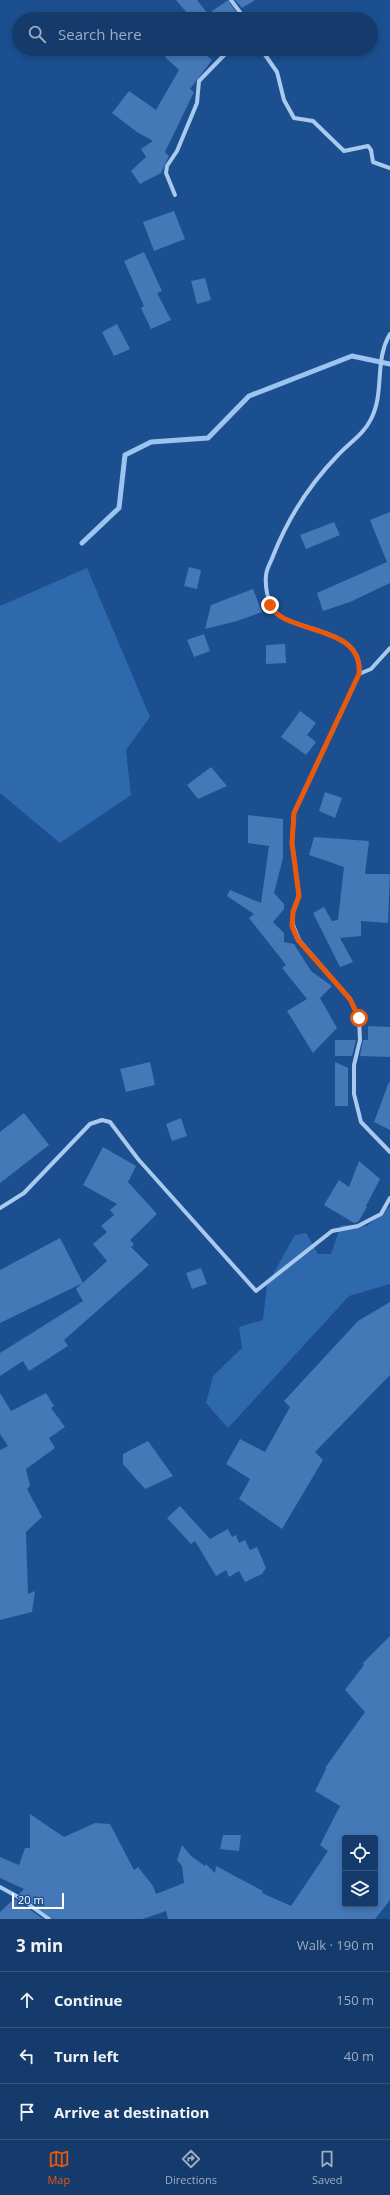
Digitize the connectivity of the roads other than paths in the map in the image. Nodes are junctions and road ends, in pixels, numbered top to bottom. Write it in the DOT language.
graph roads {
  1 [pos="231,0"];
  2 [pos="240,12"];
  3 [pos="223,56"];
  4 [pos="266,56"];
  5 [pos="390,168"];
  6 [pos="175,196"];
  7 [pos="390,334"];
  8 [pos="390,648"];
  9 [pos="359,674"];
  10 [pos="390,1152"];
  11 [pos="390,1198"];
  12 [pos="0,1208"];
  13 [pos="0,1887"];
  14 [pos="49,1919"];
  1 -- 2 [label="street"];
  3 -- 6 [label="street"];
  4 -- 5 [label="street"];
  7 -- 9 [label="street"];
  8 -- 9 [label="street"];
  9 -- 10 [label="street"];
  11 -- 12 [label="street"];
  13 -- 14 [label="street"];
}
